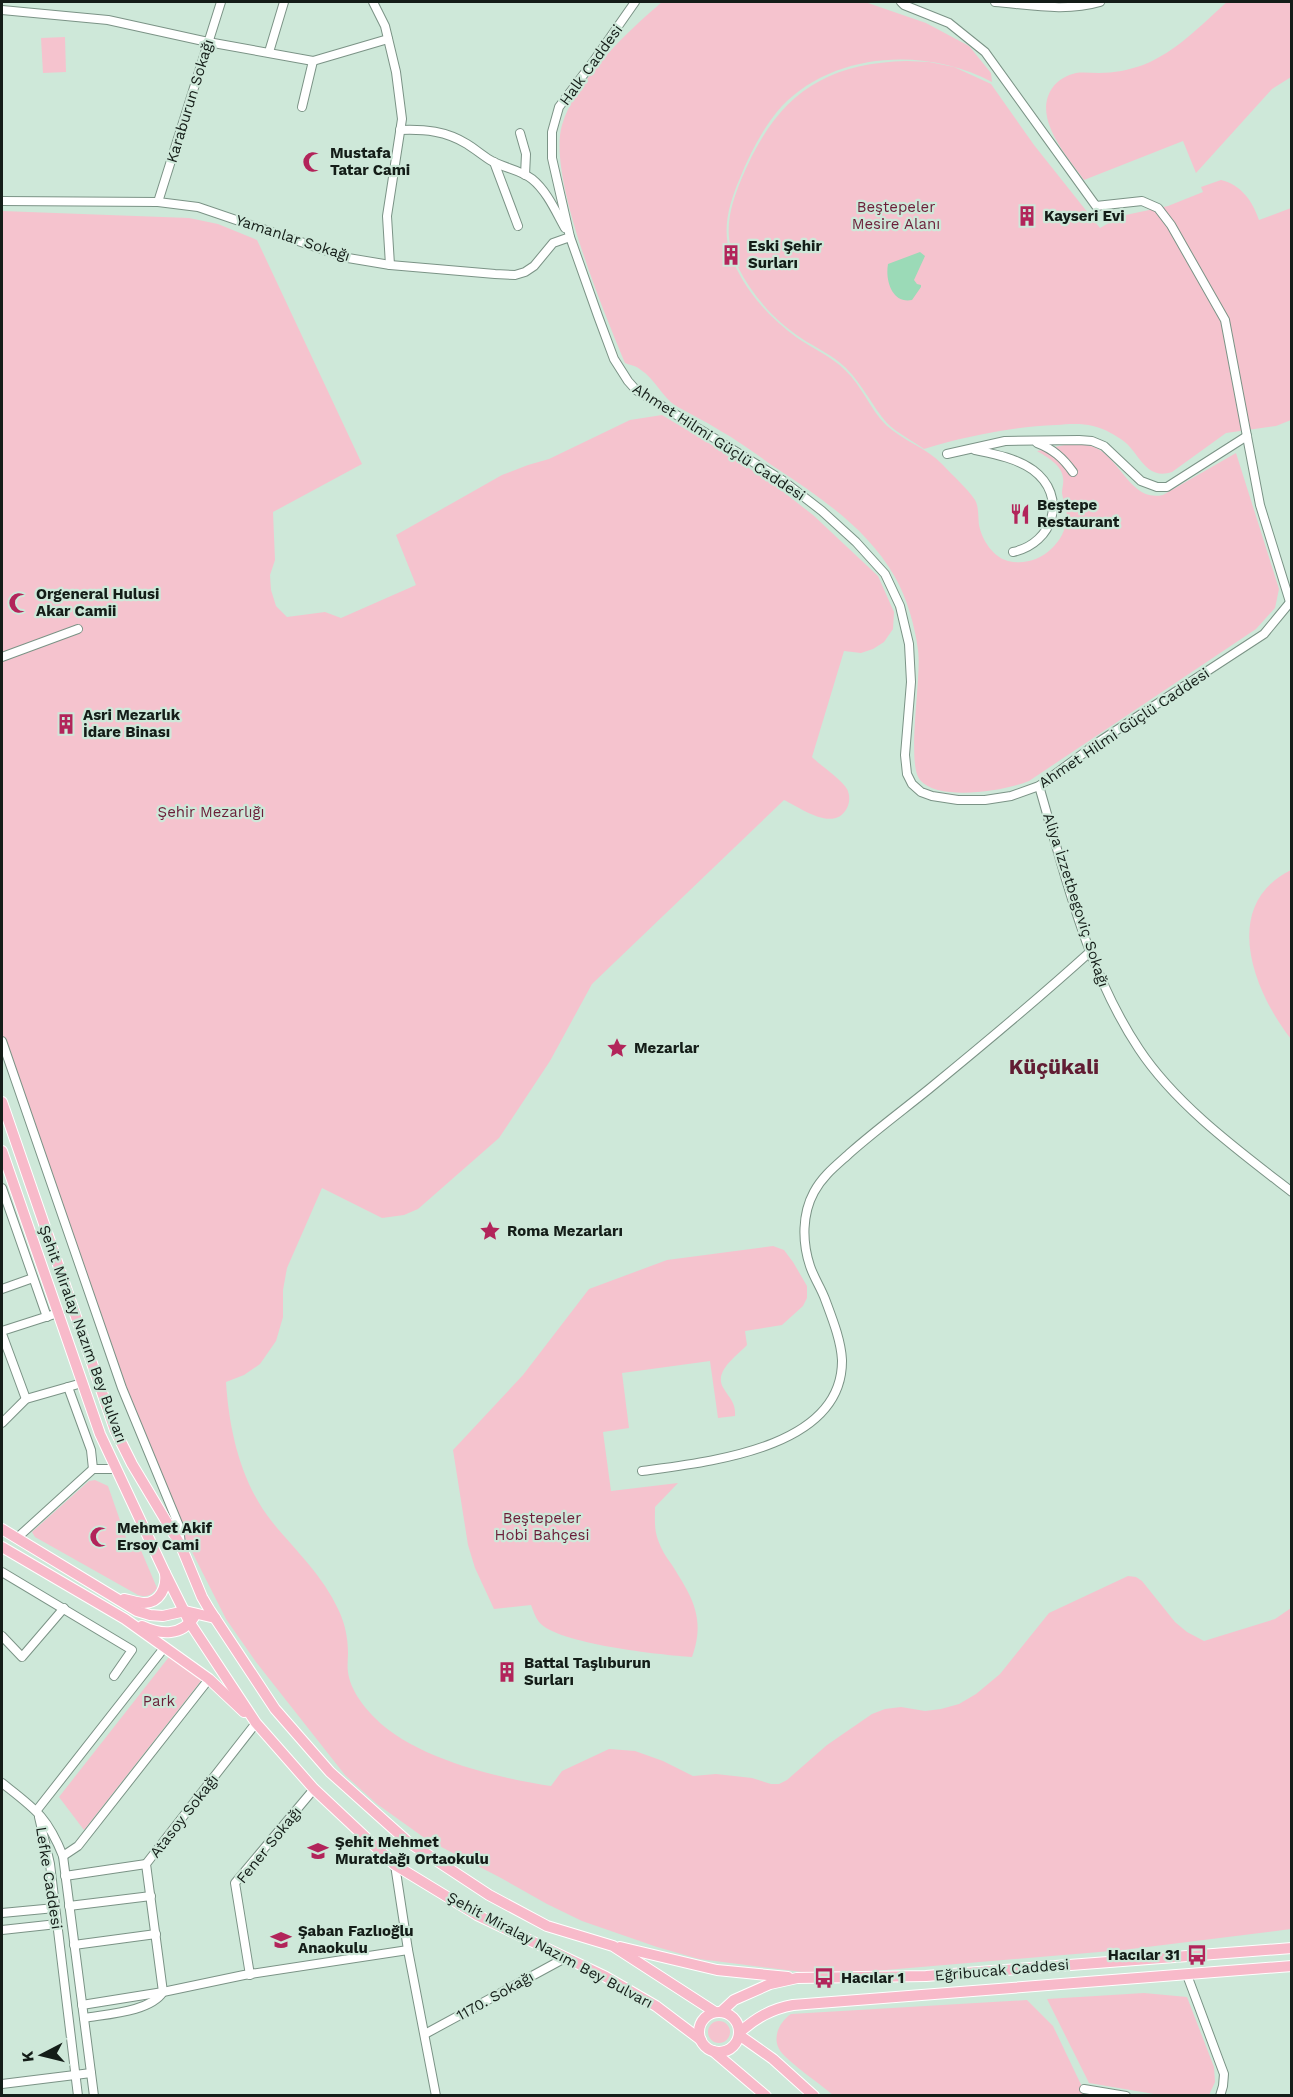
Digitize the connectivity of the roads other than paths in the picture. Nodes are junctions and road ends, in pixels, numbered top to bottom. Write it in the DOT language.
graph roads {
  1 [pos="221,2"];
  2 [pos="284,2"];
  3 [pos="373,2"];
  4 [pos="643,2"];
  5 [pos="901,2"];
  6 [pos="995,2"];
  7 [pos="1100,2"];
  8 [pos="634,5"];
  9 [pos="2,10"];
  10 [pos="388,39"];
  11 [pos="208,42"];
  12 [pos="269,52"];
  13 [pos="313,61"];
  14 [pos="302,108"];
  15 [pos="400,130"];
  16 [pos="520,133"];
  17 [pos="494,162"];
  18 [pos="525,175"];
  19 [pos="2,201"];
  20 [pos="158,202"];
  21 [pos="518,226"];
  22 [pos="570,237"];
  23 [pos="390,265"];
  24 [pos="1247,436"];
  25 [pos="1032,441"];
  26 [pos="970,449"];
  27 [pos="947,454"];
  28 [pos="1073,472"];
  29 [pos="1013,552"];
  30 [pos="1291,601"];
  31 [pos="78,629"];
  32 [pos="2,657"];
  33 [pos="1039,786"];
  34 [pos="1091,951"];
  35 [pos="2,1041"];
  36 [pos="2,1102"];
  37 [pos="2,1151"];
  38 [pos="2,1188"];
  39 [pos="1292,1192"];
  40 [pos="4,1204"];
  41 [pos="33,1278"];
  42 [pos="2,1289"];
  43 [pos="58,1313"];
  44 [pos="47,1317"];
  45 [pos="2,1333"];
  46 [pos="82,1383"];
  47 [pos="68,1387"];
  48 [pos="26,1399"];
  49 [pos="2,1423"];
  50 [pos="93,1469"];
  51 [pos="116,1469"];
  52 [pos="642,1471"];
  53 [pos="2,1529"];
  54 [pos="17,1538"];
  55 [pos="181,1546"];
  56 [pos="2,1547"];
  57 [pos="2,1572"];
  58 [pos="165,1573"];
  59 [pos="116,1597"];
  60 [pos="202,1597"];
  61 [pos="64,1608"];
  62 [pos="185,1611"];
  63 [pos="197,1613"];
  64 [pos="215,1618"];
  65 [pos="125,1619"];
  66 [pos="190,1623"];
  67 [pos="2,1636"];
  68 [pos="164,1648"];
  69 [pos="114,1676"];
  70 [pos="209,1679"];
  71 [pos="256,1724"];
  72 [pos="2,1783"];
  73 [pos="314,1789"];
  74 [pos="37,1810"];
  75 [pos="63,1856"];
  76 [pos="146,1864"];
  77 [pos="395,1865"];
  78 [pos="65,1876"];
  79 [pos="151,1896"];
  80 [pos="69,1906"];
  81 [pos="55,1908"];
  82 [pos="2,1913"];
  83 [pos="57,1924"];
  84 [pos="2,1930"];
  85 [pos="156,1934"];
  86 [pos="74,1945"];
  87 [pos="613,1946"];
  88 [pos="1292,1948"];
  89 [pos="408,1950"];
  90 [pos="565,1958"];
  91 [pos="1292,1966"];
  92 [pos="250,1974"];
  93 [pos="1187,1975"];
  94 [pos="797,1978"];
  95 [pos="163,1992"];
  96 [pos="82,2005"];
  97 [pos="718,2012"];
  98 [pos="84,2018"];
  99 [pos="739,2033"];
  100 [pos="425,2034"];
  101 [pos="701,2040"];
  102 [pos="713,2051"];
  103 [pos="91,2073"];
  104 [pos="75,2075"];
  105 [pos="2,2084"];
  106 [pos="1084,2090"];
  107 [pos="78,2096"];
  108 [pos="94,2096"];
  109 [pos="436,2096"];
  110 [pos="766,2096"];
  111 [pos="814,2096"];
  112 [pos="1126,2096"];
  113 [pos="1220,2096"];
  1 -- 11 [label="street, Karaburun Sokağı"];
  2 -- 12 [label="street"];
  3 -- 10 [label="street"];
  4 -- 8 [label="street"];
  5 -- 24 [label="street"];
  6 -- 7 [label="street"];
  8 -- 22 [label="street, Halk Caddesi"];
  9 -- 11 [label="street"];
  10 -- 13 [label="street"];
  10 -- 15 [label="street"];
  11 -- 12 [label="street"];
  11 -- 20 [label="street, Karaburun Sokağı"];
  12 -- 13 [label="street"];
  13 -- 14 [label="street"];
  15 -- 17 [label="street"];
  15 -- 23 [label="street"];
  16 -- 18 [label="street"];
  17 -- 18 [label="street"];
  17 -- 21 [label="street"];
  18 -- 22 [label="street"];
  19 -- 20 [label="street, Yamanlar Sokağı"];
  20 -- 23 [label="street, Yamanlar Sokağı"];
  22 -- 23 [label="street, Yamanlar Sokağı"];
  22 -- 33 [label="street, Ahmet Hilmi Güçlü Caddesi"];
  24 -- 25 [label="street"];
  24 -- 30 [label="street"];
  25 -- 26 [label="street"];
  25 -- 28 [label="street"];
  26 -- 27 [label="street"];
  26 -- 29 [label="street"];
  30 -- 33 [label="street, Ahmet Hilmi Güçlü Caddesi"];
  31 -- 32 [label="street"];
  33 -- 34 [label="street, Aliya İzzetbegoviç Sokağı"];
  34 -- 39 [label="street, Aliya İzzetbegoviç Sokağı"];
  34 -- 52 [label="street"];
  35 -- 55 [label="street"];
  36 -- 55 [label="main road, Şehit Miralay Nazım Bey Bulvarı"];
  37 -- 43 [label="main road, Şehit Miralay Nazım Bey Bulvarı"];
  38 -- 40 [label="street"];
  40 -- 41 [label="street"];
  41 -- 42 [label="street"];
  41 -- 44 [label="street"];
  43 -- 44 [label="street"];
  43 -- 46 [label="main road, Şehit Miralay Nazım Bey Bulvarı"];
  44 -- 45 [label="street"];
  45 -- 48 [label="street"];
  46 -- 47 [label="street"];
  46 -- 51 [label="main road, Şehit Miralay Nazım Bey Bulvarı"];
  47 -- 48 [label="street"];
  47 -- 50 [label="street"];
  48 -- 49 [label="street"];
  50 -- 51 [label="street"];
  50 -- 54 [label="street"];
  51 -- 58 [label="main road, Şehit Miralay Nazım Bey Bulvarı"];
  53 -- 54 [label="main road"];
  54 -- 59 [label="main road"];
  55 -- 60 [label="main road, Şehit Miralay Nazım Bey Bulvarı"];
  56 -- 65 [label="main road"];
  57 -- 61 [label="street"];
  58 -- 59 [label="main road"];
  58 -- 62 [label="main road, Şehit Miralay Nazım Bey Bulvarı"];
  59 -- 62 [label="main road"];
  60 -- 63 [label="main road"];
  60 -- 64 [label="main road, Şehit Miralay Nazım Bey Bulvarı"];
  61 -- 67 [label="street"];
  61 -- 69 [label="street"];
  62 -- 63 [label="main road"];
  62 -- 66 [label="main road, Şehit Miralay Nazım Bey Bulvarı"];
  63 -- 64 [label="main road"];
  63 -- 66 [label="main road"];
  64 -- 87 [label="main road, Şehit Miralay Nazım Bey Bulvarı"];
  65 -- 66 [label="main road"];
  65 -- 68 [label="main road"];
  66 -- 71 [label="main road, Şehit Miralay Nazım Bey Bulvarı"];
  68 -- 70 [label="main road"];
  68 -- 74 [label="street"];
  70 -- 71 [label="main road"];
  70 -- 75 [label="street"];
  71 -- 73 [label="main road, Şehit Miralay Nazım Bey Bulvarı"];
  71 -- 76 [label="street, Atasoy Sokağı"];
  72 -- 74 [label="street"];
  73 -- 77 [label="main road, Şehit Miralay Nazım Bey Bulvarı"];
  73 -- 92 [label="street, Fener Sokağı"];
  74 -- 75 [label="street, Lefke Caddesi"];
  74 -- 81 [label="street, Lefke Caddesi"];
  75 -- 78 [label="street, Lefke Caddesi"];
  76 -- 78 [label="street"];
  76 -- 79 [label="street, Atasoy Sokağı"];
  77 -- 89 [label="street"];
  77 -- 90 [label="main road, Şehit Miralay Nazım Bey Bulvarı"];
  78 -- 80 [label="street, Lefke Caddesi"];
  79 -- 80 [label="street"];
  79 -- 85 [label="street, Atasoy Sokağı"];
  80 -- 86 [label="street, Lefke Caddesi"];
  81 -- 82 [label="street"];
  81 -- 83 [label="street, Lefke Caddesi"];
  83 -- 84 [label="street"];
  83 -- 104 [label="street, Lefke Caddesi"];
  85 -- 86 [label="street"];
  85 -- 95 [label="street, Atasoy Sokağı"];
  86 -- 96 [label="street, Lefke Caddesi"];
  87 -- 94 [label="main road"];
  87 -- 97 [label="main road, Şehit Miralay Nazım Bey Bulvarı"];
  88 -- 94 [label="main road, Eğribucak Caddesi"];
  89 -- 92 [label="street"];
  89 -- 100 [label="street"];
  90 -- 100 [label="street, 1170. Sokağı"];
  90 -- 101 [label="main road, Şehit Miralay Nazım Bey Bulvarı"];
  91 -- 93 [label="main road, Eğribucak Caddesi"];
  92 -- 95 [label="street"];
  93 -- 99 [label="main road, Eğribucak Caddesi"];
  93 -- 113 [label="street"];
  94 -- 97 [label="main road, Eğribucak Caddesi"];
  95 -- 96 [label="street"];
  95 -- 98 [label="street"];
  96 -- 98 [label="street, Lefke Caddesi"];
  97 -- 99 [label="main road"];
  97 -- 101 [label="main road"];
  98 -- 103 [label="street, Lefke Caddesi"];
  99 -- 102 [label="main road"];
  99 -- 111 [label="main road"];
  100 -- 109 [label="street"];
  101 -- 102 [label="main road"];
  102 -- 110 [label="main road"];
  103 -- 104 [label="street"];
  103 -- 108 [label="street, Lefke Caddesi"];
  104 -- 105 [label="street"];
  104 -- 107 [label="street, Lefke Caddesi"];
  106 -- 112 [label="street"];
}
